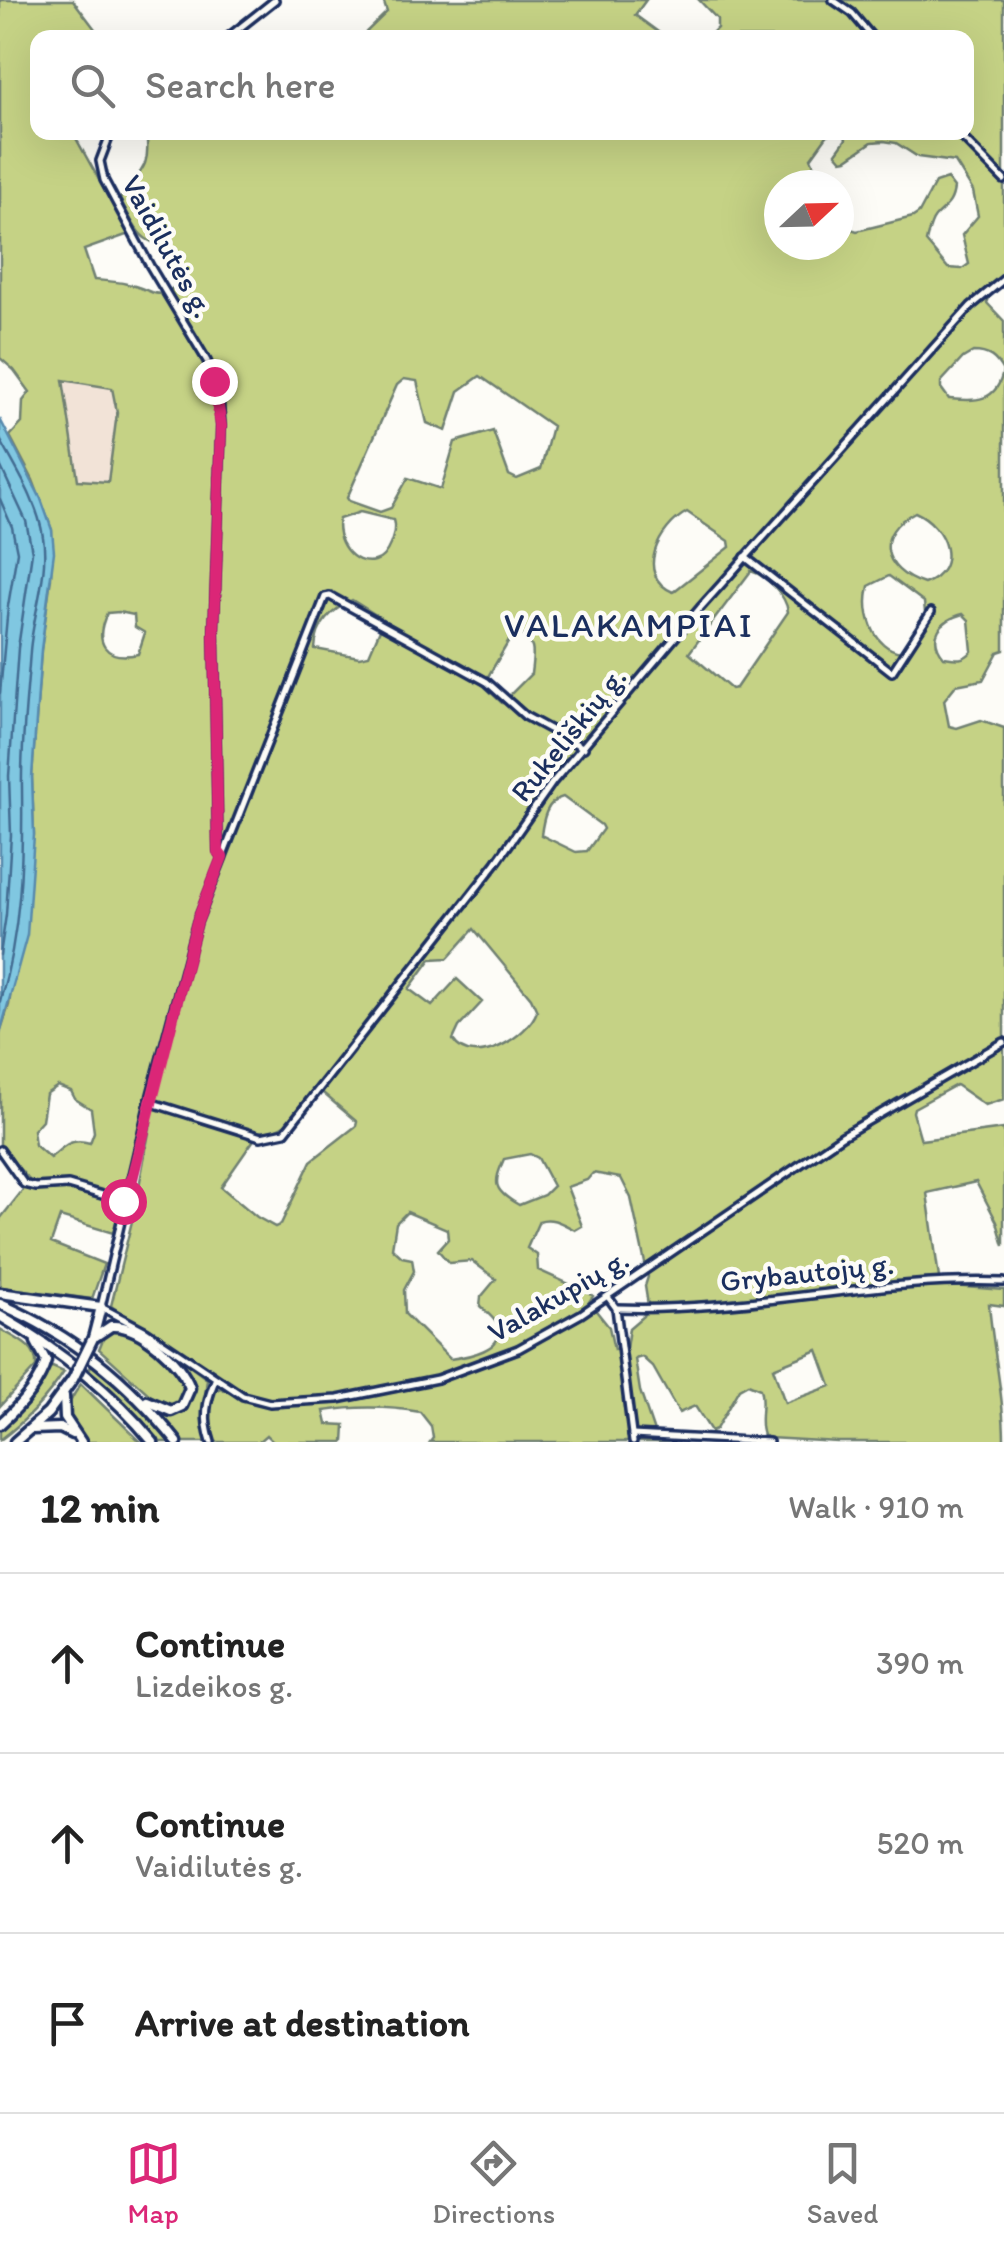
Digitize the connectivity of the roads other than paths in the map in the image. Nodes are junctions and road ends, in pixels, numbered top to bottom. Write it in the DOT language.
graph roads {
  1 [pos="275,0"];
  2 [pos="833,0"];
  3 [pos="238,30"];
  4 [pos="866,30"];
  5 [pos="109,140"];
  6 [pos="965,140"];
  7 [pos="1004,180"];
  8 [pos="1004,279"];
  9 [pos="745,557"];
  10 [pos="931,612"];
  11 [pos="584,748"];
  12 [pos="222,857"];
  13 [pos="1004,1042"];
  14 [pos="150,1102"];
  15 [pos="0,1150"];
  16 [pos="126,1202"];
  17 [pos="1004,1282"];
  18 [pos="0,1293"];
  19 [pos="608,1296"];
  20 [pos="0,1304"];
  21 [pos="102,1307"];
  22 [pos="616,1308"];
  23 [pos="0,1316"];
  24 [pos="137,1333"];
  25 [pos="32,1335"];
  26 [pos="94,1338"];
  27 [pos="161,1341"];
  28 [pos="215,1380"];
  29 [pos="65,1391"];
  30 [pos="139,1396"];
  31 [pos="0,1424"];
  32 [pos="33,1428"];
  33 [pos="77,1438"];
  34 [pos="633,1438"];
  35 [pos="16,1442"];
  36 [pos="150,1442"];
  37 [pos="177,1442"];
  38 [pos="211,1442"];
  39 [pos="770,1442"];
  1 -- 3 [label="street"];
  2 -- 4 [label="street"];
  5 -- 12 [label="street, Vaidilutės g."];
  6 -- 7 [label="street"];
  8 -- 9 [label="street, Rukeliškių g."];
  9 -- 10 [label="street"];
  9 -- 11 [label="street, Rukeliškių g."];
  11 -- 12 [label="street"];
  11 -- 14 [label="street, Rukeliškių g."];
  12 -- 14 [label="street"];
  13 -- 19 [label="street, Valakupių g."];
  14 -- 16 [label="street"];
  15 -- 16 [label="street"];
  16 -- 21 [label="street"];
  17 -- 22 [label="street, Grybautojų g."];
  18 -- 21 [label="main road"];
  19 -- 22 [label="street"];
  19 -- 28 [label="street, Valakupių g."];
  20 -- 30 [label="main road"];
  21 -- 26 [label="main road"];
  21 -- 27 [label="street, Valakupių g."];
  22 -- 34 [label="street"];
  23 -- 25 [label="main road"];
  24 -- 26 [label="main road"];
  24 -- 27 [label="street"];
  24 -- 30 [label="main road"];
  25 -- 31 [label="main road"];
  25 -- 36 [label="main road"];
  26 -- 29 [label="main road, bridge"];
  27 -- 28 [label="street, Valakupių g."];
  28 -- 38 [label="street"];
  29 -- 32 [label="main road"];
  29 -- 33 [label="main road"];
  30 -- 37 [label="main road"];
  32 -- 33 [label="main road"];
  32 -- 35 [label="main road"];
  34 -- 39 [label="street"];
}
